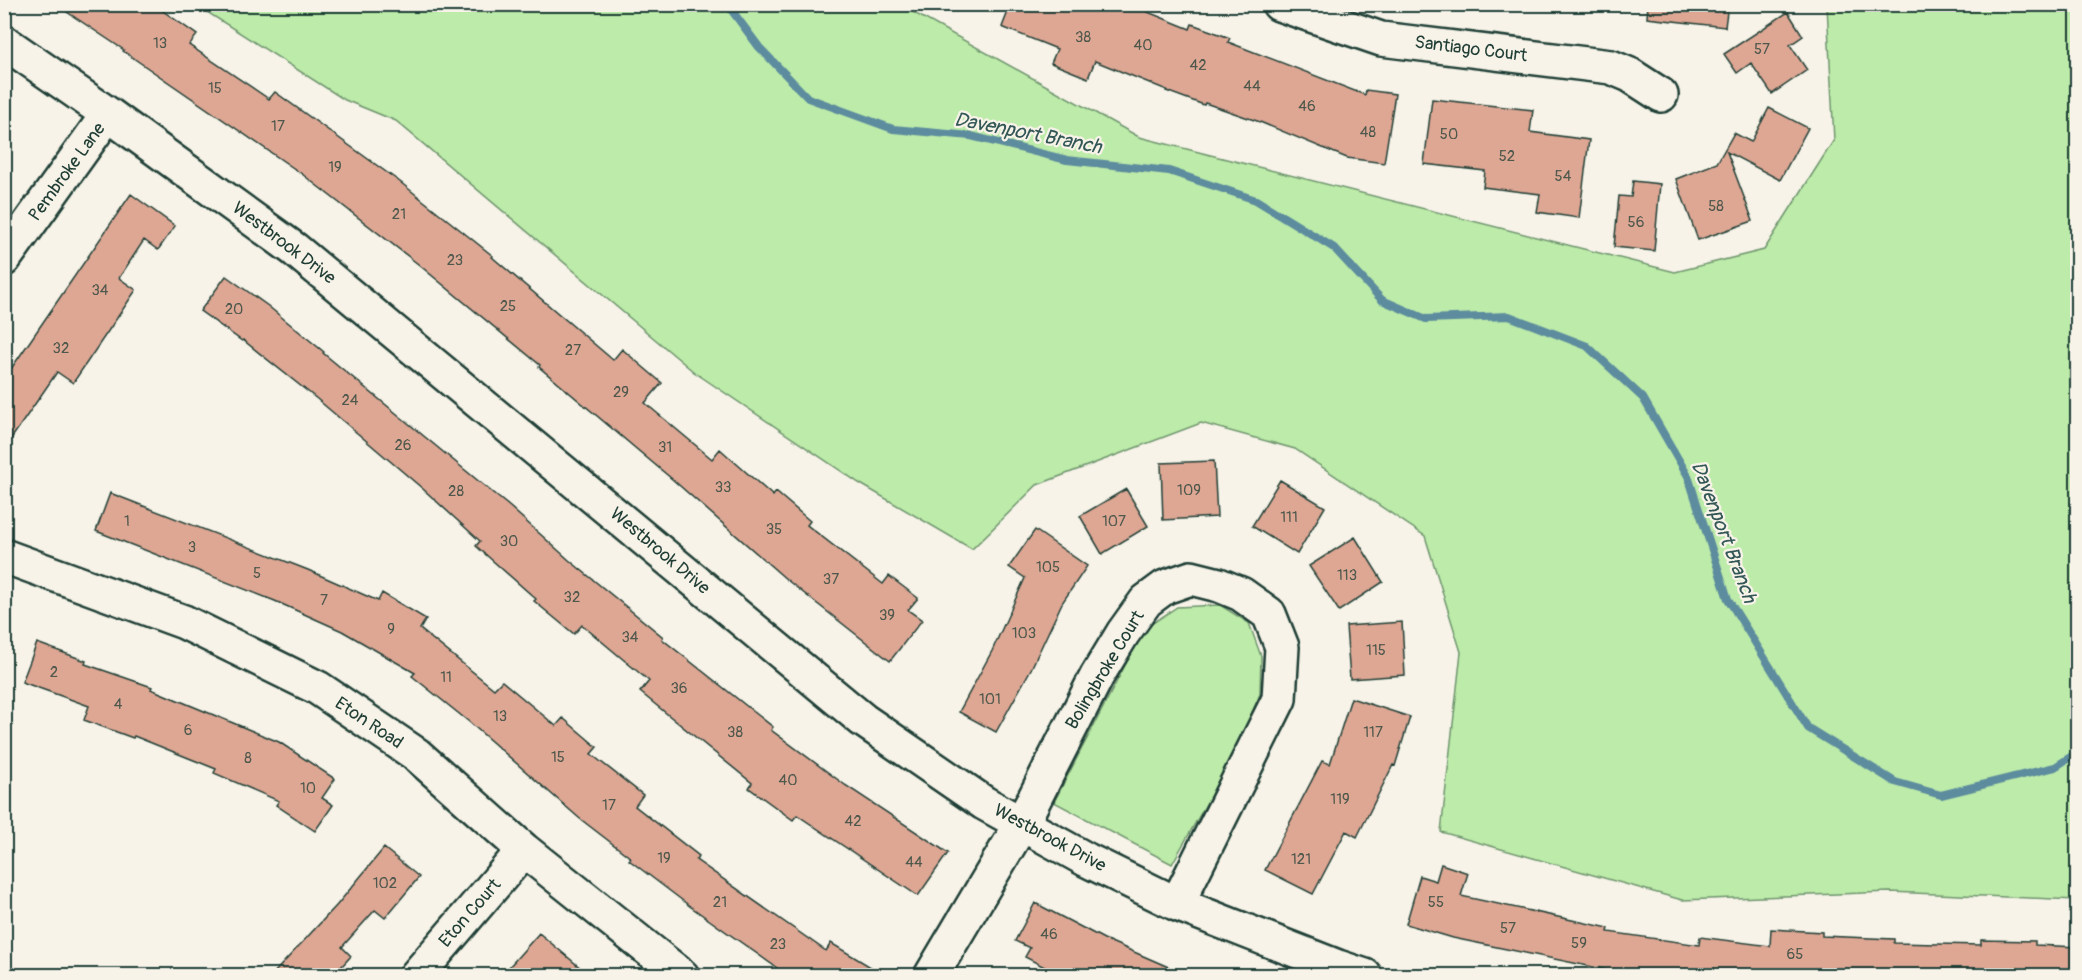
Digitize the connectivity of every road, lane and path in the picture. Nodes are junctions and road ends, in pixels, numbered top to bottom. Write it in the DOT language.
graph roads {
  1 [pos="1279,4"];
  2 [pos="4,42"];
  3 [pos="1661,95"];
  4 [pos="108,114"];
  5 [pos="4,259"];
  6 [pos="4,556"];
  7 [pos="1022,823"];
  8 [pos="524,850"];
  9 [pos="1177,904"];
  10 [pos="416,975"];
  11 [pos="682,975"];
  12 [pos="931,975"];
  13 [pos="1365,975"];
  1 -- 3 [label="street, Santiago Court"];
  2 -- 4 [label="street, Westbrook Drive"];
  4 -- 5 [label="street, Pembroke Lane"];
  4 -- 7 [label="street, Westbrook Drive"];
  6 -- 8 [label="street, Eton Road"];
  7 -- 9 [label="street, Westbrook Drive"];
  7 -- 9 [label="street, Bolingbroke Court"];
  7 -- 12 [label="street, Bolingbroke Court"];
  8 -- 10 [label="street, Eton Court"];
  8 -- 11 [label="street, Eton Road"];
  9 -- 13 [label="street, Westbrook Drive"];
}
